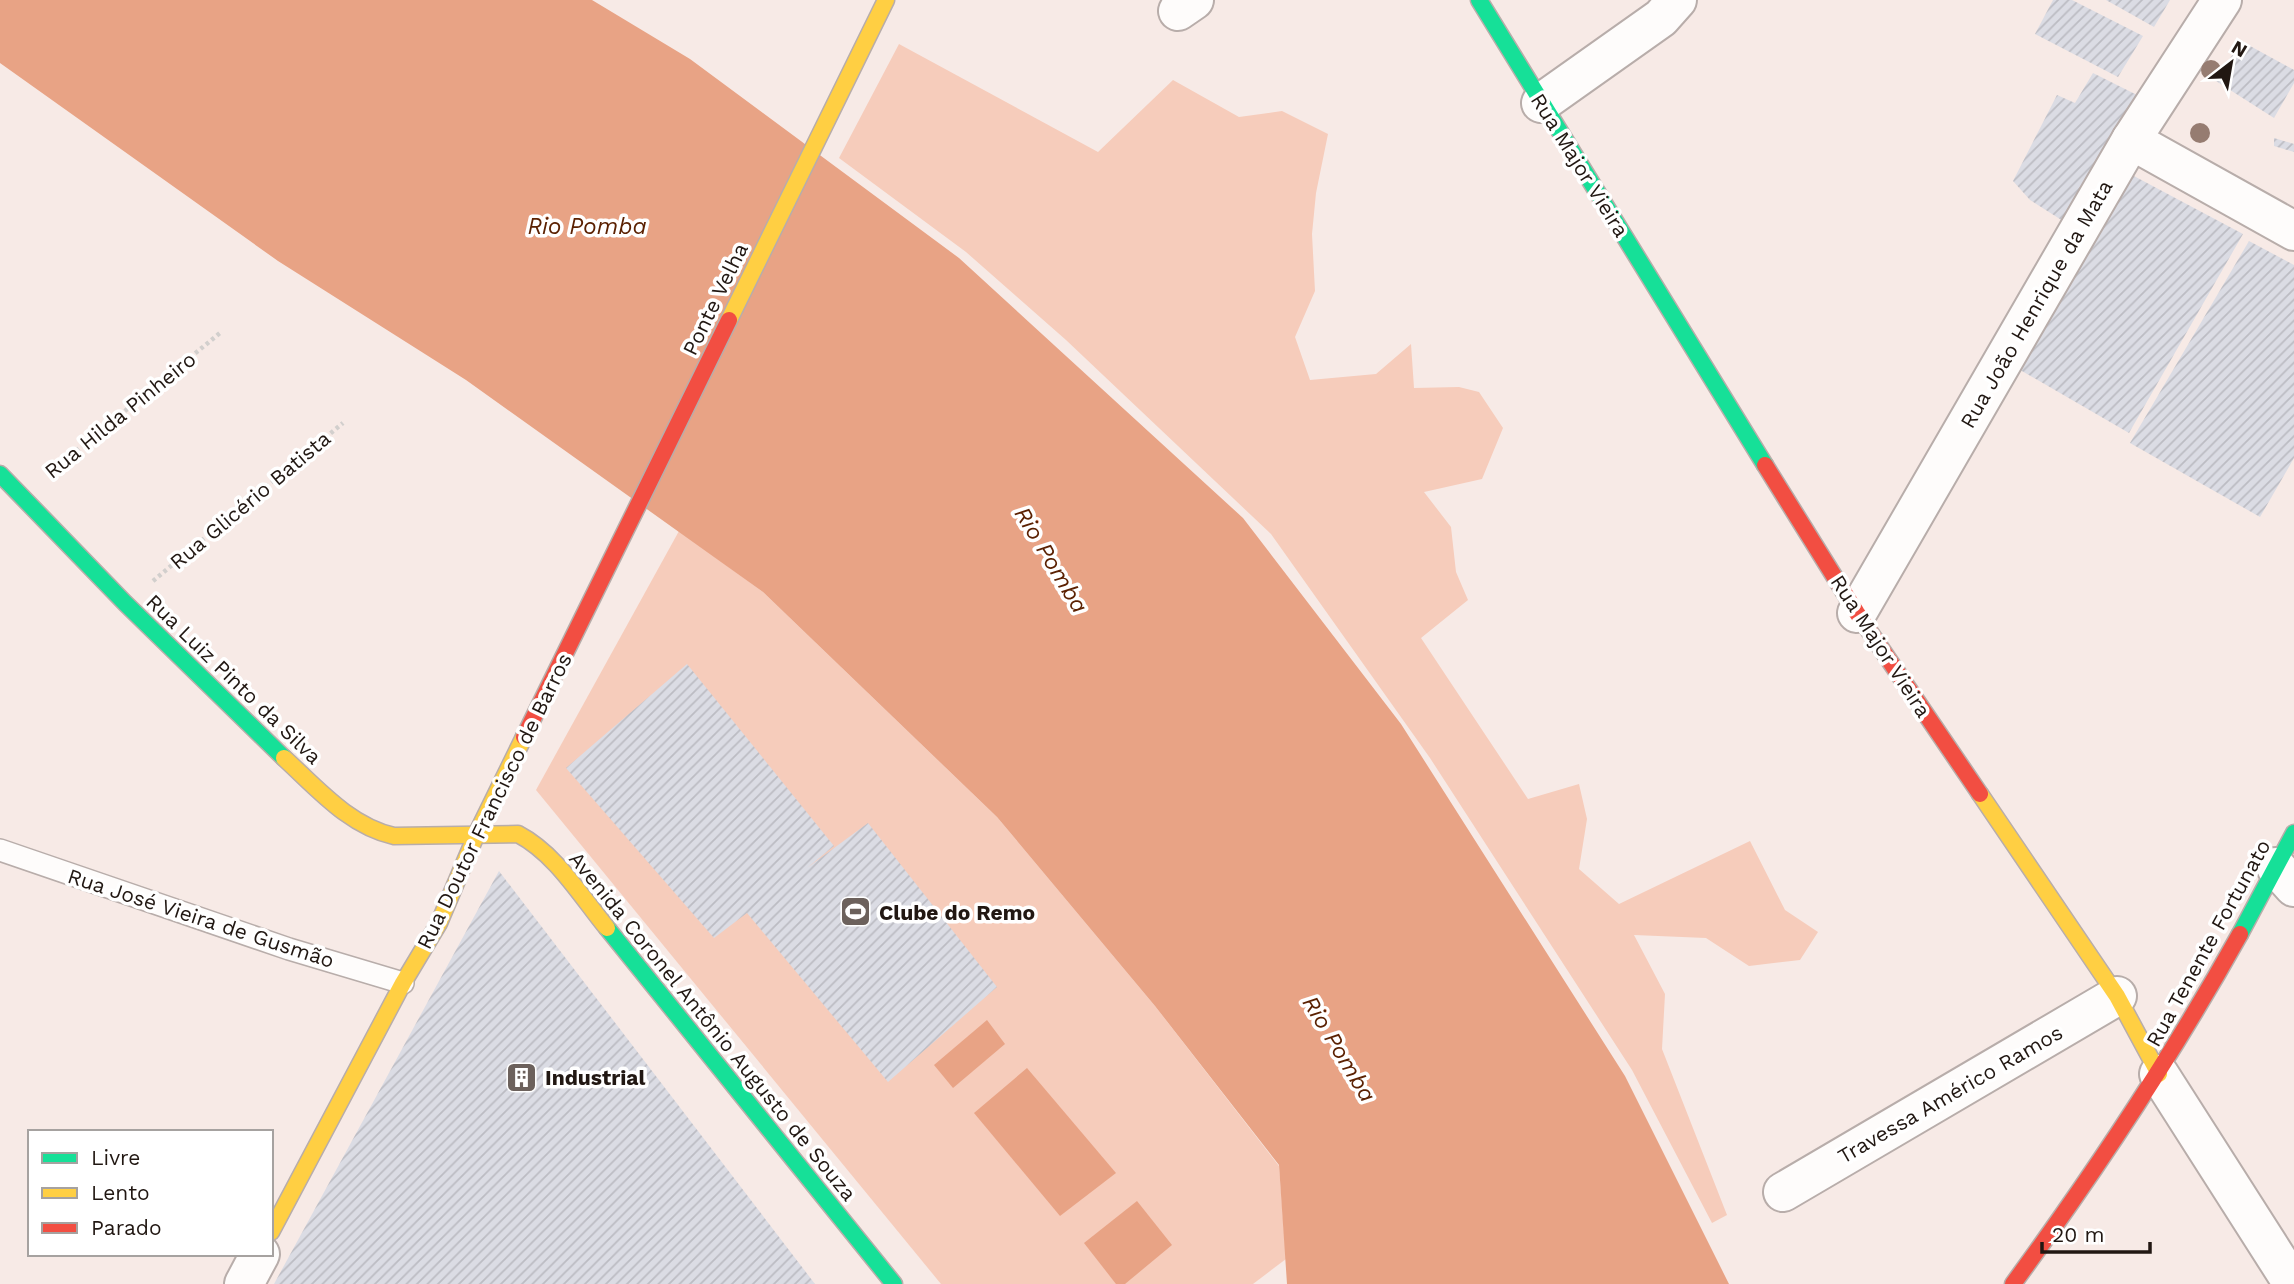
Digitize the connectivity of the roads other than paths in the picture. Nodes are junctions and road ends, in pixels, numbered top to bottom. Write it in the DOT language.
graph roads {
  1 [pos="886,0"];
  2 [pos="1479,0"];
  3 [pos="1677,0"];
  4 [pos="2222,0"];
  5 [pos="1541,103"];
  6 [pos="2131,140"];
  7 [pos="2294,231"];
  8 [pos="0,474"];
  9 [pos="596,590"];
  10 [pos="1857,612"];
  11 [pos="477,833"];
  12 [pos="2294,833"];
  13 [pos="0,850"];
  14 [pos="2285,877"];
  15 [pos="404,984"];
  16 [pos="2116,996"];
  17 [pos="2159,1074"];
  18 [pos="1783,1192"];
  19 [pos="273,1228"];
  20 [pos="259,1256"];
  21 [pos="244,1284"];
  22 [pos="894,1284"];
  23 [pos="2013,1284"];
  24 [pos="2294,1284"];
  1 -- 9 [label="main road, Ponte Velha"];
  2 -- 5 [label="main road, Rua Major Vieira"];
  3 -- 5 [label="street"];
  4 -- 6 [label="street, Rua João Henrique da Mata"];
  5 -- 10 [label="main road, Rua Major Vieira"];
  6 -- 7 [label="street"];
  6 -- 10 [label="street, Rua João Henrique da Mata"];
  8 -- 11 [label="main road, Rua Luiz Pinto da Silva"];
  9 -- 11 [label="main road, Rua Doutor Francisco de Barros"];
  10 -- 16 [label="main road, Rua Major Vieira"];
  11 -- 15 [label="main road, Rua Doutor Francisco de Barros"];
  11 -- 22 [label="main road, Avenida Coronel Antônio Augusto de Souza"];
  12 -- 14 [label="main road, Rua Tenente Fortunato"];
  13 -- 15 [label="lane, Rua José Vieira de Gusmão"];
  14 -- 17 [label="main road, Rua Tenente Fortunato"];
  15 -- 19 [label="main road, Rua Doutor Francisco de Barros"];
  16 -- 17 [label="main road, Rua Major Vieira"];
  16 -- 18 [label="street, Travessa Américo Ramos"];
  17 -- 23 [label="main road, Rua Tenente Fortunato"];
  17 -- 24 [label="street, Rua Major Vieira"];
  20 -- 21 [label="street"];
}
